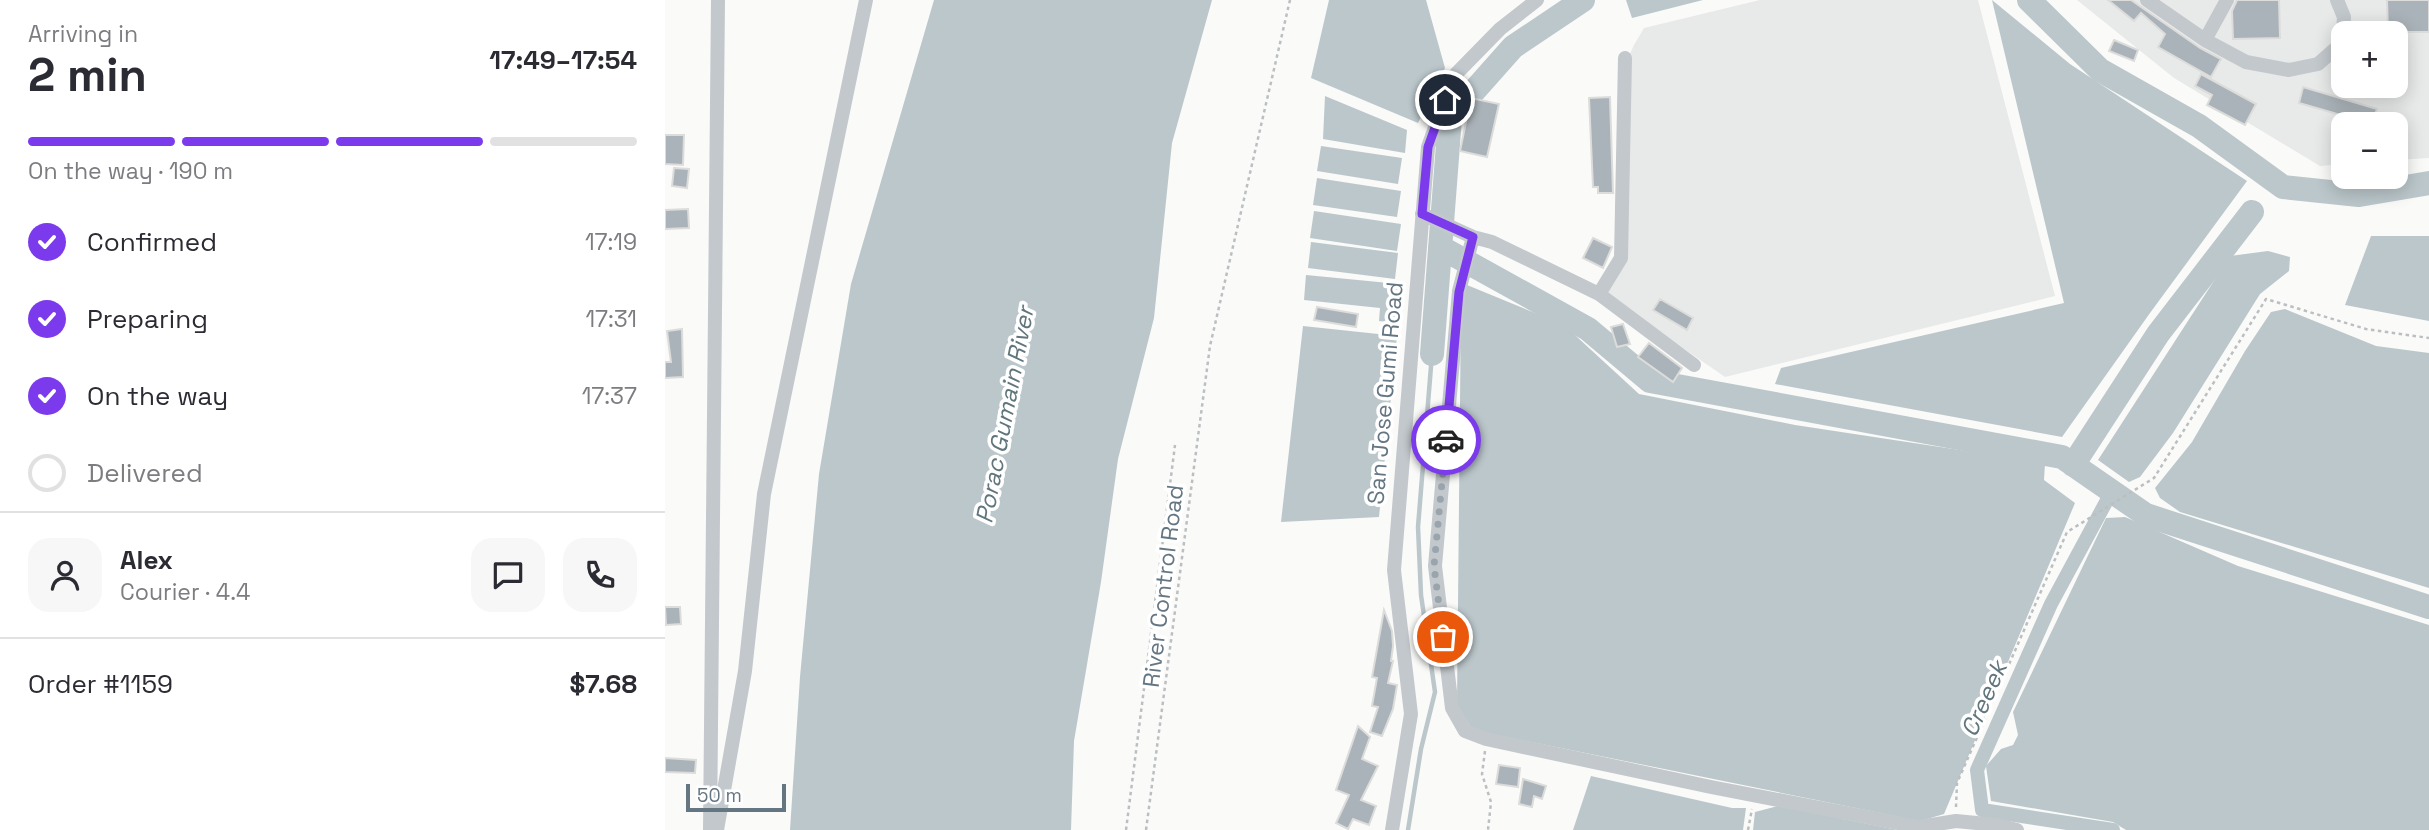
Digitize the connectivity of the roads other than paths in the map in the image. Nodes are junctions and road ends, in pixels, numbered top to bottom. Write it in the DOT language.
graph roads {
  1 [pos="718,0"];
  2 [pos="866,0"];
  3 [pos="1537,0"];
  4 [pos="2147,0"];
  5 [pos="2227,0"];
  6 [pos="2337,0"];
  7 [pos="2344,21"];
  8 [pos="2205,40"];
  9 [pos="2331,53"];
  10 [pos="1625,58"];
  11 [pos="1422,214"];
  12 [pos="1473,237"];
  13 [pos="1599,293"];
  14 [pos="1694,365"];
  15 [pos="710,830"];
  16 [pos="717,830"];
  17 [pos="1392,830"];
  18 [pos="2017,830"];
  1 -- 15 [label="street"];
  2 -- 16 [label="street"];
  3 -- 11 [label="street, San Jose Gumi Road"];
  4 -- 8 [label="street"];
  5 -- 8 [label="street"];
  6 -- 7 [label="street"];
  8 -- 9 [label="street"];
  10 -- 13 [label="street"];
  11 -- 12 [label="street"];
  11 -- 17 [label="street, San Jose Gumi Road"];
  12 -- 13 [label="street"];
  12 -- 18 [label="street"];
  13 -- 14 [label="street"];
}
